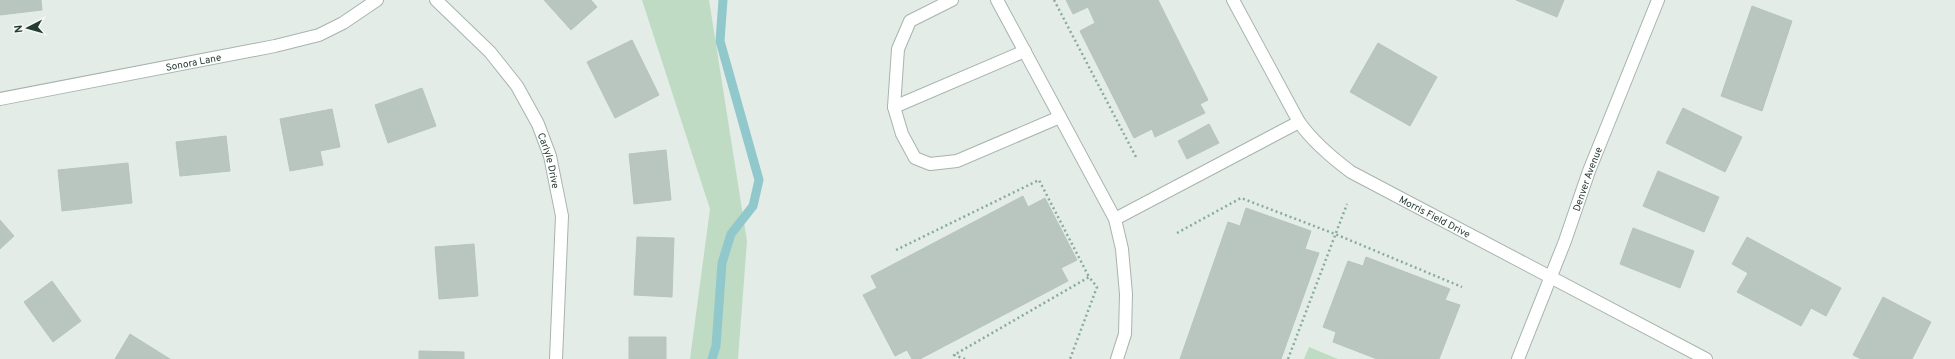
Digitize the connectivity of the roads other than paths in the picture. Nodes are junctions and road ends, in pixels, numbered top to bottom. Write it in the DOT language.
graph roads {
  1 [pos="377,0"];
  2 [pos="436,0"];
  3 [pos="952,0"];
  4 [pos="997,0"];
  5 [pos="1233,0"];
  6 [pos="1658,0"];
  7 [pos="1025,51"];
  8 [pos="0,99"];
  9 [pos="894,107"];
  10 [pos="1060,117"];
  11 [pos="1299,122"];
  12 [pos="1115,219"];
  13 [pos="1550,276"];
  14 [pos="556,359"];
  15 [pos="1117,359"];
  16 [pos="1518,359"];
  17 [pos="1706,359"];
  1 -- 8 [label="street, Sonora Lane"];
  2 -- 14 [label="street, Carlyle Drive"];
  3 -- 9 [label="street"];
  4 -- 7 [label="street"];
  5 -- 11 [label="street, Morris Field Drive"];
  6 -- 13 [label="street, Denver Avenue"];
  7 -- 9 [label="street"];
  7 -- 10 [label="street"];
  9 -- 10 [label="street"];
  10 -- 12 [label="street"];
  11 -- 12 [label="street"];
  11 -- 13 [label="street, Morris Field Drive"];
  12 -- 15 [label="street"];
  13 -- 16 [label="street, Denver Avenue"];
  13 -- 17 [label="street, Morris Field Drive"];
}
